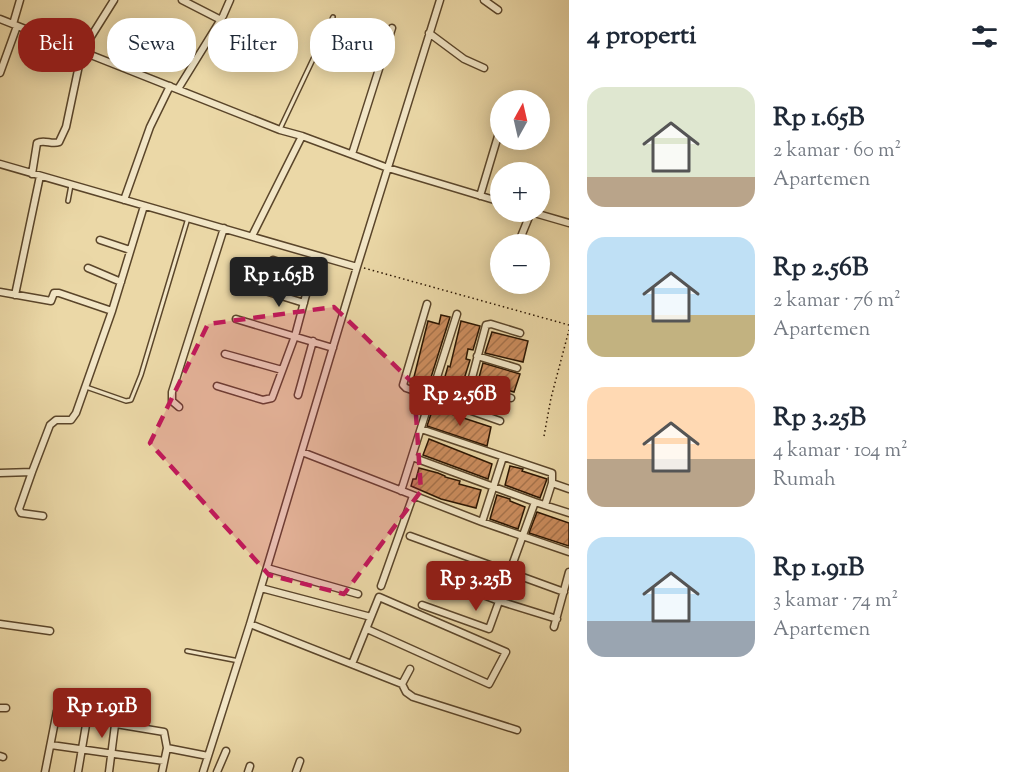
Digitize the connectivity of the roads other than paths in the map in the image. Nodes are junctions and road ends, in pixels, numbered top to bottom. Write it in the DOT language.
graph roads {
  1 [pos="20,0"];
  2 [pos="114,0"];
  3 [pos="176,0"];
  4 [pos="182,0"];
  5 [pos="230,0"];
  6 [pos="440,0"];
  7 [pos="484,0"];
  8 [pos="498,10"];
  9 [pos="333,17"];
  10 [pos="216,18"];
  11 [pos="221,18"];
  12 [pos="0,19"];
  13 [pos="15,25"];
  14 [pos="18,26"];
  15 [pos="95,32"];
  16 [pos="429,33"];
  17 [pos="208,40"];
  18 [pos="484,68"];
  19 [pos="78,72"];
  20 [pos="132,72"];
  21 [pos="378,72"];
  22 [pos="0,73"];
  23 [pos="169,88"];
  24 [pos="178,89"];
  25 [pos="280,130"];
  26 [pos="300,140"];
  27 [pos="494,150"];
  28 [pos="352,154"];
  29 [pos="0,164"];
  30 [pos="387,173"];
  31 [pos="32,174"];
  32 [pos="40,177"];
  33 [pos="71,186"];
  34 [pos="480,196"];
  35 [pos="490,199"];
  36 [pos="124,200"];
  37 [pos="68,201"];
  38 [pos="143,210"];
  39 [pos="550,218"];
  40 [pos="188,220"];
  41 [pos="568,221"];
  42 [pos="222,233"];
  43 [pos="252,236"];
  44 [pos="100,240"];
  45 [pos="130,250"];
  46 [pos="273,260"];
  47 [pos="88,268"];
  48 [pos="356,272"];
  49 [pos="121,282"];
  50 [pos="262,290"];
  51 [pos="0,292"];
  52 [pos="15,294"];
  53 [pos="304,303"];
  54 [pos="428,304"];
  55 [pos="112,311"];
  56 [pos="457,314"];
  57 [pos="236,319"];
  58 [pos="520,333"];
  59 [pos="294,336"];
  60 [pos="313,341"];
  61 [pos="333,348"];
  62 [pos="225,354"];
  63 [pos="477,356"];
  64 [pos="517,368"];
  65 [pos="282,370"];
  66 [pos="217,386"];
  67 [pos="86,387"];
  68 [pos="470,388"];
  69 [pos="298,395"];
  70 [pos="432,396"];
  71 [pos="511,398"];
  72 [pos="179,407"];
  73 [pos="464,408"];
  74 [pos="500,421"];
  75 [pos="421,429"];
  76 [pos="302,452"];
  77 [pos="412,457"];
  78 [pos="503,458"];
  79 [pos="32,472"];
  80 [pos="0,474"];
  81 [pos="552,483"];
  82 [pos="494,487"];
  83 [pos="569,489"];
  84 [pos="401,491"];
  85 [pos="413,496"];
  86 [pos="535,502"];
  87 [pos="545,505"];
  88 [pos="569,513"];
  89 [pos="43,516"];
  90 [pos="482,522"];
  91 [pos="410,536"];
  92 [pos="524,536"];
  93 [pos="569,552"];
  94 [pos="267,568"];
  95 [pos="569,572"];
  96 [pos="508,573"];
  97 [pos="432,575"];
  98 [pos="381,586"];
  99 [pos="261,588"];
  100 [pos="564,592"];
  101 [pos="358,594"];
  102 [pos="499,601"];
  103 [pos="422,605"];
  104 [pos="371,617"];
  105 [pos="556,619"];
  106 [pos="0,624"];
  107 [pos="250,624"];
  108 [pos="555,627"];
  109 [pos="367,629"];
  110 [pos="50,631"];
  111 [pos="187,651"];
  112 [pos="239,661"];
  113 [pos="352,664"];
  114 [pos="410,669"];
  115 [pos="402,684"];
  116 [pos="117,709"];
  117 [pos="57,711"];
  118 [pos="88,713"];
  119 [pos="116,724"];
  120 [pos="517,730"];
  121 [pos="51,745"];
  122 [pos="167,748"];
  123 [pos="82,749"];
  124 [pos="226,751"];
  125 [pos="113,752"];
  126 [pos="208,756"];
  127 [pos="164,761"];
  128 [pos="300,761"];
  129 [pos="45,772"];
  130 [pos="78,772"];
  131 [pos="109,772"];
  132 [pos="162,772"];
  133 [pos="203,772"];
  134 [pos="217,772"];
  135 [pos="296,772"];
  1 -- 13 [label="street"];
  2 -- 15 [label="street"];
  3 -- 4 [label="street"];
  4 -- 10 [label="street"];
  5 -- 11 [label="street"];
  6 -- 16 [label="street"];
  7 -- 8 [label="street"];
  9 -- 25 [label="lane"];
  12 -- 13 [label="street"];
  13 -- 14 [label="street"];
  13 -- 22 [label="street"];
  16 -- 18 [label="street"];
  16 -- 30 [label="street"];
  17 -- 24 [label="street"];
  19 -- 31 [label="street"];
  20 -- 23 [label="street"];
  21 -- 28 [label="street"];
  23 -- 24 [label="street"];
  23 -- 36 [label="street"];
  24 -- 25 [label="street"];
  25 -- 26 [label="street"];
  26 -- 28 [label="street"];
  26 -- 43 [label="street"];
  27 -- 34 [label="street"];
  28 -- 30 [label="street"];
  29 -- 31 [label="street"];
  30 -- 34 [label="street"];
  30 -- 48 [label="street"];
  31 -- 32 [label="street"];
  32 -- 33 [label="street"];
  32 -- 52 [label="street"];
  33 -- 36 [label="street"];
  33 -- 37 [label="lane"];
  34 -- 35 [label="street"];
  36 -- 38 [label="street"];
  38 -- 40 [label="street"];
  38 -- 45 [label="street"];
  39 -- 41 [label="street"];
  40 -- 42 [label="street"];
  40 -- 67 [label="lane"];
  42 -- 43 [label="street"];
  42 -- 72 [label="street"];
  43 -- 48 [label="street"];
  44 -- 45 [label="street"];
  45 -- 49 [label="street"];
  46 -- 53 [label="street"];
  47 -- 49 [label="street"];
  48 -- 61 [label="street"];
  49 -- 55 [label="street"];
  50 -- 53 [label="street"];
  51 -- 52 [label="street"];
  52 -- 55 [label="street"];
  53 -- 59 [label="street"];
  54 -- 70 [label="street"];
  55 -- 67 [label="street"];
  56 -- 70 [label="street"];
  57 -- 59 [label="street"];
  58 -- 63 [label="street"];
  59 -- 60 [label="street"];
  59 -- 65 [label="street"];
  60 -- 61 [label="street"];
  60 -- 69 [label="street"];
  61 -- 76 [label="street"];
  62 -- 65 [label="street"];
  63 -- 64 [label="street"];
  63 -- 68 [label="street"];
  65 -- 66 [label="street"];
  67 -- 79 [label="street"];
  68 -- 71 [label="street"];
  68 -- 73 [label="street"];
  70 -- 73 [label="street"];
  70 -- 75 [label="street"];
  73 -- 74 [label="street"];
  75 -- 77 [label="street"];
  75 -- 78 [label="street"];
  76 -- 84 [label="street"];
  76 -- 94 [label="street"];
  77 -- 82 [label="street"];
  77 -- 84 [label="street"];
  78 -- 81 [label="street"];
  78 -- 82 [label="street"];
  79 -- 80 [label="street"];
  79 -- 89 [label="street"];
  81 -- 83 [label="street"];
  81 -- 87 [label="street"];
  82 -- 86 [label="street"];
  82 -- 90 [label="street"];
  84 -- 85 [label="street"];
  85 -- 90 [label="street"];
  85 -- 98 [label="street"];
  86 -- 87 [label="street"];
  86 -- 92 [label="street"];
  87 -- 88 [label="street"];
  90 -- 92 [label="street"];
  91 -- 96 [label="street"];
  92 -- 93 [label="street"];
  92 -- 96 [label="street"];
  94 -- 99 [label="street"];
  94 -- 101 [label="street"];
  95 -- 100 [label="street"];
  96 -- 100 [label="street"];
  96 -- 102 [label="street"];
  97 -- 102 [label="street"];
  99 -- 104 [label="street"];
  99 -- 107 [label="street"];
  100 -- 105 [label="street"];
  102 -- 103 [label="street"];
  102 -- 105 [label="street"];
  104 -- 109 [label="street"];
  104 -- 109 [label="street"];
  105 -- 108 [label="street"];
  106 -- 110 [label="street"];
  107 -- 112 [label="street"];
  107 -- 113 [label="street"];
  109 -- 113 [label="street"];
  111 -- 112 [label="lane"];
  112 -- 126 [label="street"];
  113 -- 115 [label="street"];
  114 -- 115 [label="street"];
  115 -- 120 [label="street"];
  116 -- 119 [label="street"];
  117 -- 121 [label="street"];
  118 -- 123 [label="street"];
  119 -- 122 [label="street"];
  119 -- 125 [label="street"];
  121 -- 123 [label="street"];
  121 -- 129 [label="street"];
  122 -- 126 [label="street"];
  122 -- 127 [label="street"];
  123 -- 125 [label="street"];
  123 -- 130 [label="street"];
  124 -- 134 [label="street"];
  125 -- 127 [label="street"];
  125 -- 131 [label="street"];
  126 -- 133 [label="street"];
  127 -- 132 [label="street"];
  128 -- 135 [label="street"];
}
